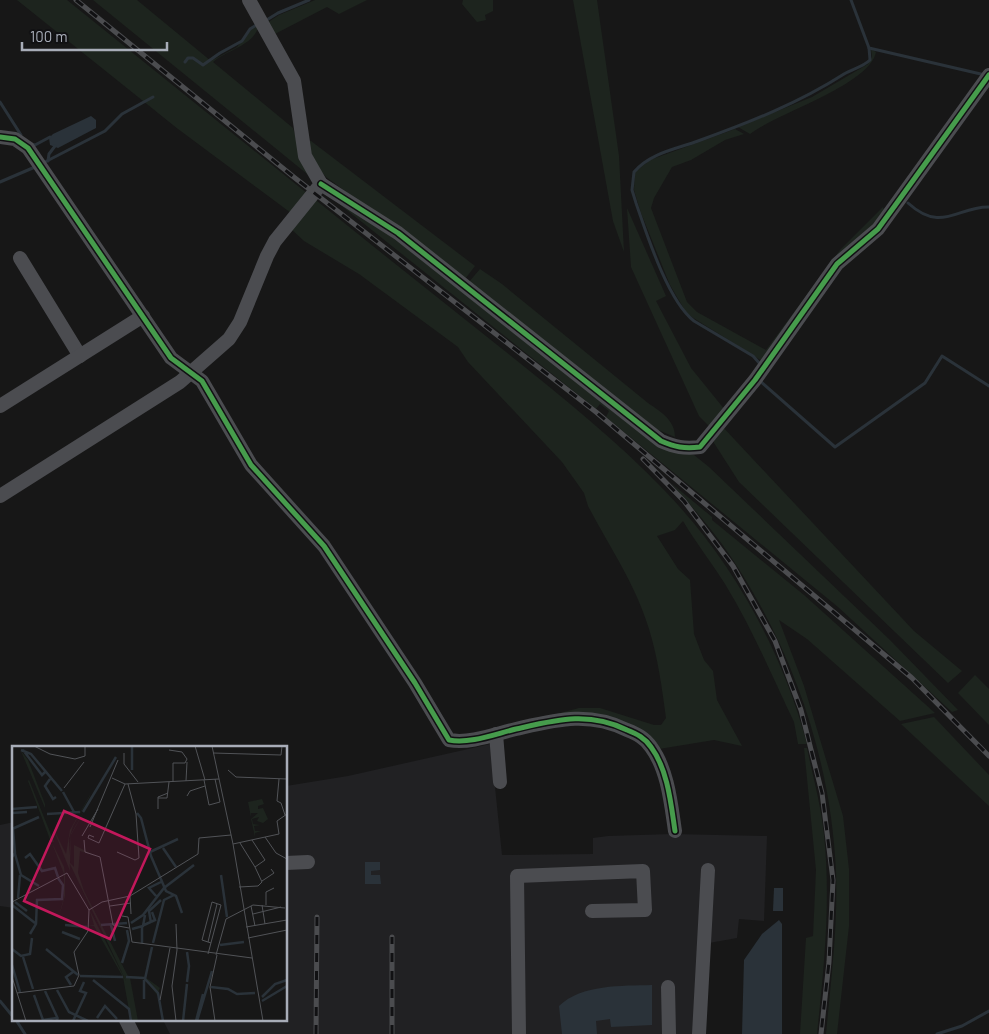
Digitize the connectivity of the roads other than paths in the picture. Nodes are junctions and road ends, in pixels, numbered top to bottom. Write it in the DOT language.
graph roads {
  1 [pos="250,0"];
  2 [pos="989,75"];
  3 [pos="0,137"];
  4 [pos="321,184"];
  5 [pos="20,258"];
  6 [pos="143,316"];
  7 [pos="80,356"];
  8 [pos="191,372"];
  9 [pos="0,406"];
  10 [pos="0,496"];
  11 [pos="496,734"];
  12 [pos="500,782"];
  13 [pos="675,831"];
  14 [pos="308,862"];
  15 [pos="288,863"];
  16 [pos="708,870"];
  17 [pos="592,911"];
  18 [pos="668,987"];
  19 [pos="127,1022"];
  20 [pos="133,1034"];
  21 [pos="519,1034"];
  22 [pos="669,1034"];
  23 [pos="699,1034"];
  1 -- 4 [label="street"];
  2 -- 4 [label="street"];
  3 -- 6 [label="street"];
  4 -- 8 [label="street"];
  5 -- 7 [label="street"];
  6 -- 7 [label="street"];
  6 -- 8 [label="street"];
  7 -- 9 [label="street"];
  8 -- 10 [label="street"];
  8 -- 11 [label="street"];
  11 -- 12 [label="street"];
  11 -- 13 [label="street"];
  14 -- 15 [label="street"];
  16 -- 23 [label="street"];
  17 -- 21 [label="street"];
  18 -- 22 [label="street"];
  19 -- 20 [label="street"];
}
